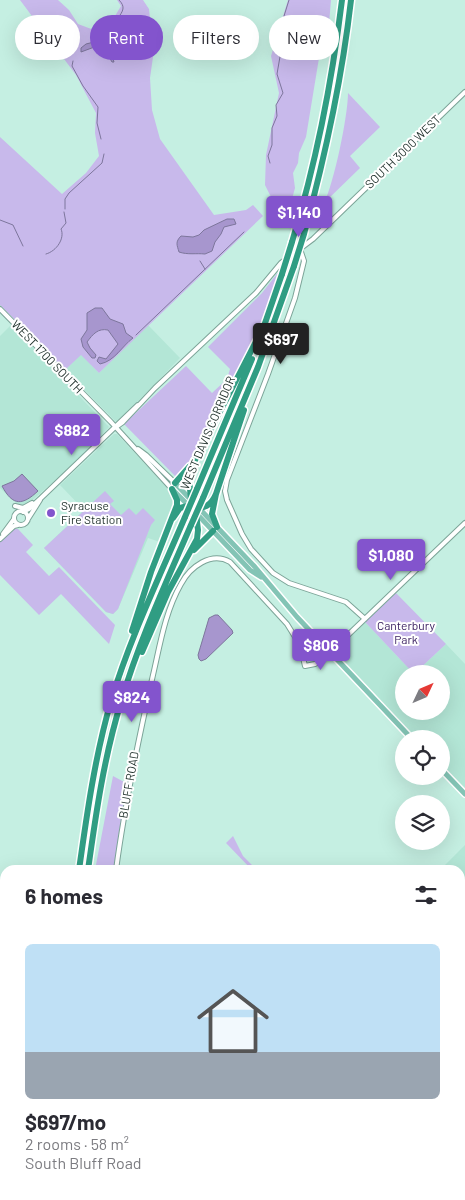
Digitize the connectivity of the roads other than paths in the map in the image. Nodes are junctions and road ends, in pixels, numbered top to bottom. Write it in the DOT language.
graph roads {
  1 [pos="342,0"];
  2 [pos="351,0"];
  3 [pos="465,92"];
  4 [pos="300,249"];
  5 [pos="0,309"];
  6 [pos="264,326"];
  7 [pos="272,331"];
  8 [pos="116,427"];
  9 [pos="195,459"];
  10 [pos="174,486"];
  11 [pos="216,494"];
  12 [pos="39,500"];
  13 [pos="14,506"];
  14 [pos="194,507"];
  15 [pos="23,512"];
  16 [pos="173,518"];
  17 [pos="14,519"];
  18 [pos="28,519"];
  19 [pos="465,523"];
  20 [pos="20,525"];
  21 [pos="215,529"];
  22 [pos="0,538"];
  23 [pos="183,565"];
  24 [pos="364,619"];
  25 [pos="330,652"];
  26 [pos="115,688"];
  27 [pos="123,694"];
  28 [pos="404,730"];
  29 [pos="450,778"];
  30 [pos="465,794"];
  31 [pos="80,865"];
  32 [pos="89,865"];
  33 [pos="117,865"];
  1 -- 6 [label="highway, WEST DAVIS CORRIDOR, bridge"];
  2 -- 7 [label="highway, WEST DAVIS CORRIDOR, bridge"];
  3 -- 4 [label="street, SOUTH 3000 WEST"];
  4 -- 8 [label="street, SOUTH 3000 WEST"];
  4 -- 24 [label="street"];
  5 -- 8 [label="street, WEST 1700 SOUTH"];
  6 -- 9 [label="highway"];
  6 -- 26 [label="highway, WEST DAVIS CORRIDOR, bridge"];
  7 -- 11 [label="highway"];
  7 -- 27 [label="highway, WEST DAVIS CORRIDOR, bridge"];
  8 -- 10 [label="street, WEST 1700 SOUTH"];
  8 -- 12 [label="street, SOUTH 3000 WEST"];
  9 -- 10 [label="highway"];
  9 -- 14 [label="highway"];
  10 -- 14 [label="main road"];
  10 -- 16 [label="highway"];
  11 -- 14 [label="highway"];
  11 -- 21 [label="highway"];
  12 -- 13 [label="street"];
  12 -- 15 [label="street, SOUTH 3000 WEST"];
  12 -- 18 [label="street, SOUTH 3000 WEST"];
  14 -- 16 [label="highway"];
  14 -- 21 [label="main road"];
  14 -- 23 [label="highway"];
  15 -- 17 [label="street"];
  15 -- 18 [label="street"];
  16 -- 26 [label="highway"];
  17 -- 20 [label="street"];
  17 -- 22 [label="street"];
  18 -- 20 [label="street"];
  19 -- 24 [label="street"];
  20 -- 22 [label="street"];
  21 -- 23 [label="highway"];
  21 -- 25 [label="main road"];
  23 -- 27 [label="highway"];
  24 -- 25 [label="street"];
  25 -- 28 [label="main road"];
  25 -- 33 [label="street, BLUFF ROAD"];
  26 -- 31 [label="highway, WEST DAVIS CORRIDOR"];
  27 -- 32 [label="highway, WEST DAVIS CORRIDOR"];
  29 -- 30 [label="main road"];
}
